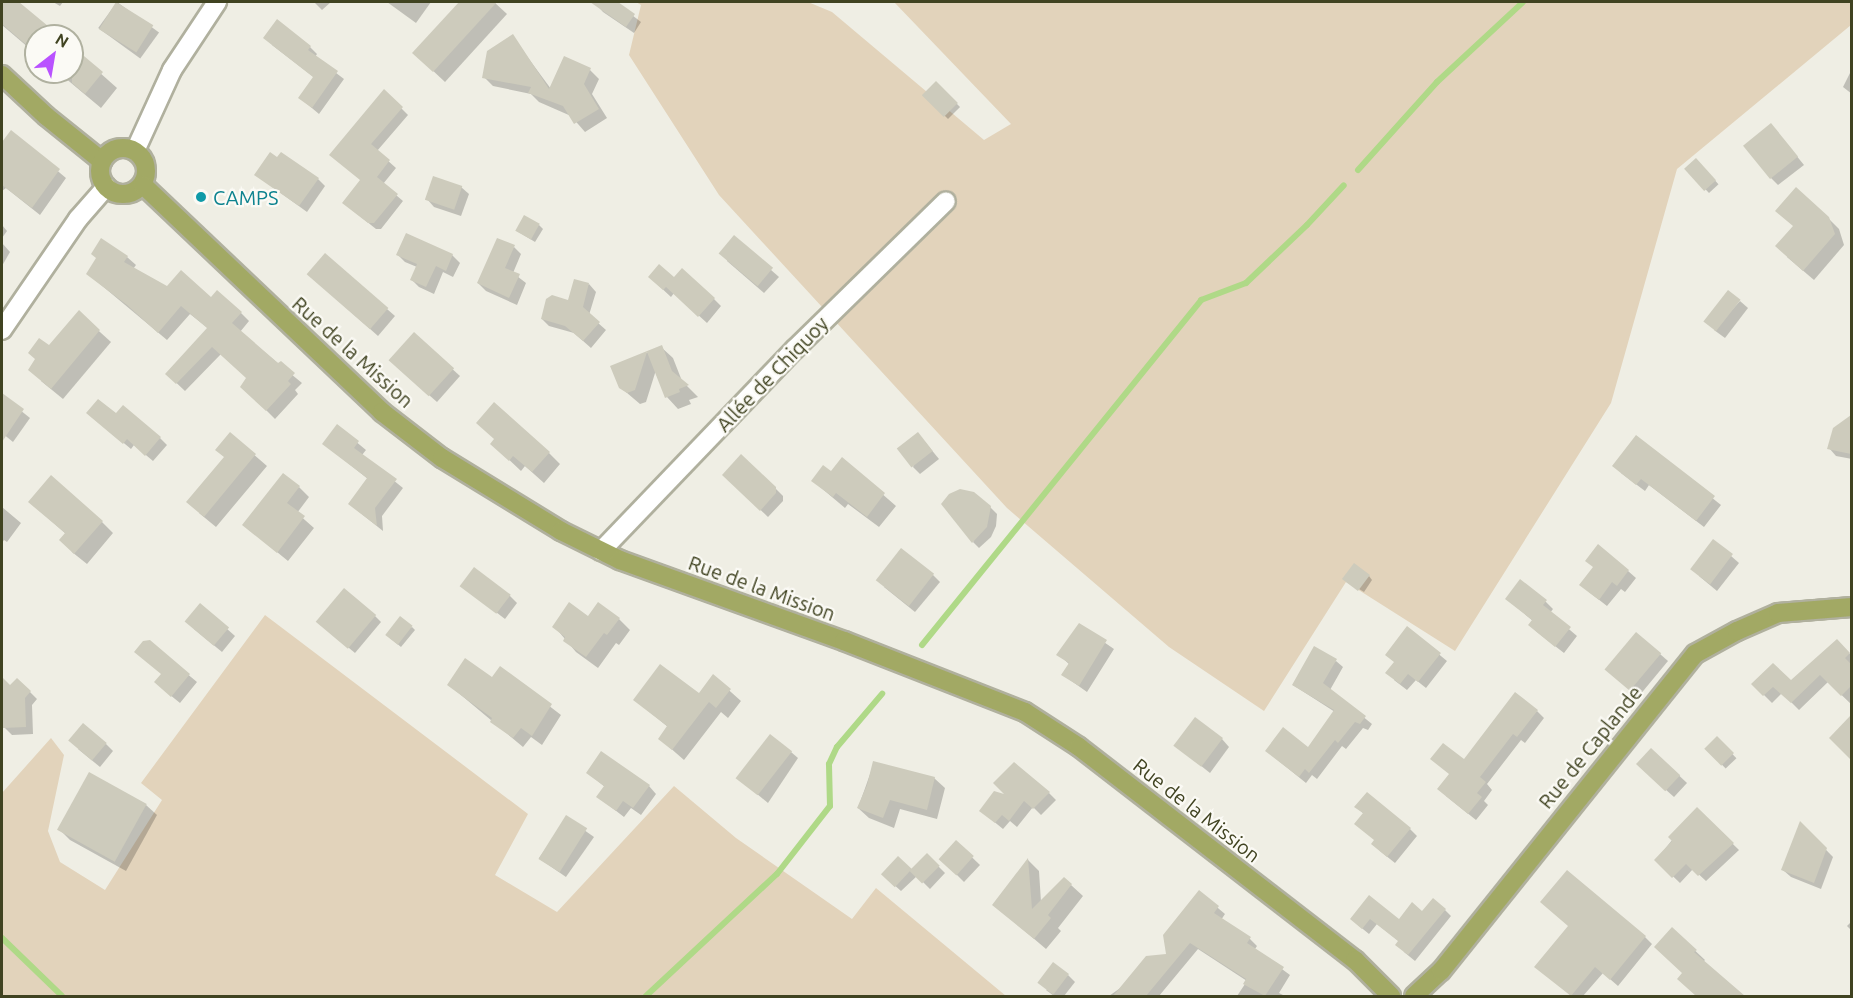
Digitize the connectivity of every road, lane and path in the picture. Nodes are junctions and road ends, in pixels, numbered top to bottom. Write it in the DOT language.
graph roads {
  1 [pos="217,2"];
  2 [pos="2,75"];
  3 [pos="135,151"];
  4 [pos="102,161"];
  5 [pos="143,185"];
  6 [pos="106,187"];
  7 [pos="946,201"];
  8 [pos="2,330"];
  9 [pos="601,550"];
  10 [pos="1851,607"];
  11 [pos="1391,996"];
  12 [pos="1414,996"];
  1 -- 3 [label="street"];
  2 -- 4 [label="main road"];
  3 -- 4 [label="main road"];
  3 -- 5 [label="main road"];
  4 -- 6 [label="main road"];
  5 -- 6 [label="main road"];
  5 -- 9 [label="main road, Rue de la Mission"];
  6 -- 8 [label="street"];
  7 -- 9 [label="street, Allée de Chiquoy"];
  9 -- 11 [label="main road, Rue de la Mission"];
  10 -- 12 [label="main road, Rue de Caplande"];
}
